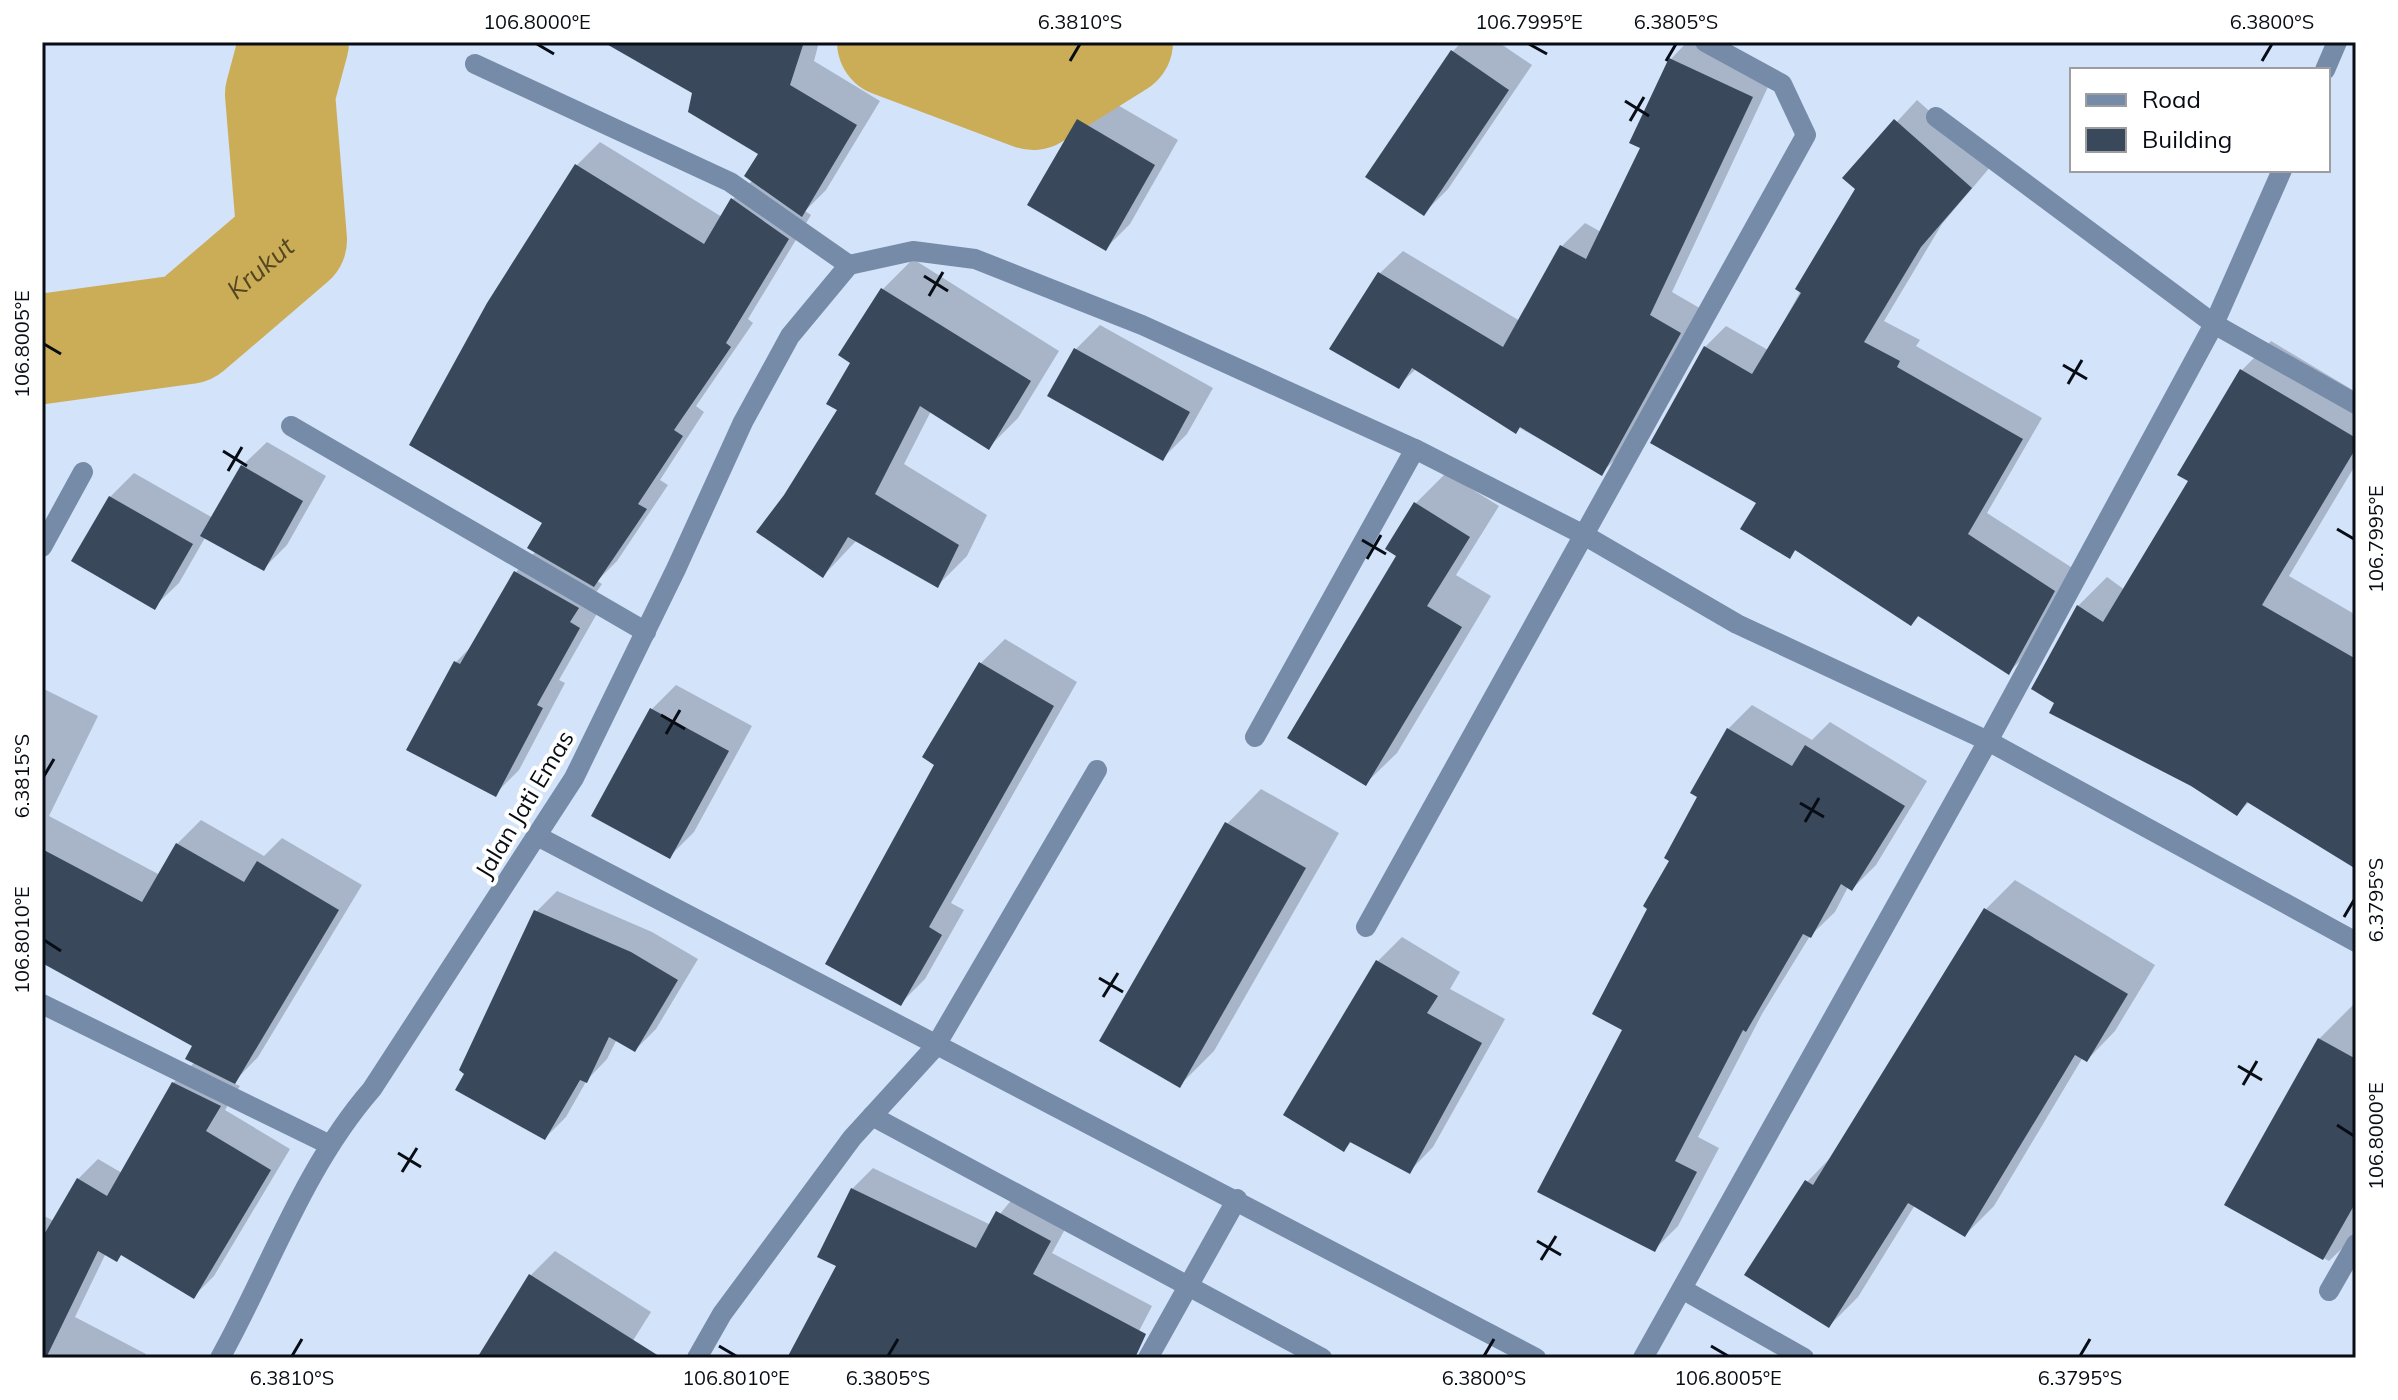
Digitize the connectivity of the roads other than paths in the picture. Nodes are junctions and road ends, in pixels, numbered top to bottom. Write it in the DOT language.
graph roads {
  1 [pos="1705,42"];
  2 [pos="2337,42"];
  3 [pos="475,64"];
  4 [pos="2326,68"];
  5 [pos="1936,117"];
  6 [pos="2281,172"];
  7 [pos="849,265"];
  8 [pos="2214,324"];
  9 [pos="2356,404"];
  10 [pos="291,426"];
  11 [pos="1415,449"];
  12 [pos="83,472"];
  13 [pos="1584,535"];
  14 [pos="42,547"];
  15 [pos="646,632"];
  16 [pos="1255,737"];
  17 [pos="1988,741"];
  18 [pos="1097,770"];
  19 [pos="537,836"];
  20 [pos="1366,927"];
  21 [pos="2356,942"];
  22 [pos="42,1004"];
  23 [pos="935,1047"];
  24 [pos="872,1116"];
  25 [pos="330,1145"];
  26 [pos="1237,1199"];
  27 [pos="2356,1244"];
  28 [pos="1188,1287"];
  29 [pos="1682,1289"];
  30 [pos="2329,1291"];
  31 [pos="220,1358"];
  32 [pos="697,1358"];
  33 [pos="1148,1358"];
  34 [pos="1322,1358"];
  35 [pos="1536,1358"];
  36 [pos="1643,1358"];
  37 [pos="1804,1358"];
  1 -- 13 [label="street"];
  2 -- 4 [label="street"];
  3 -- 7 [label="street"];
  5 -- 8 [label="street"];
  6 -- 8 [label="street"];
  7 -- 11 [label="street"];
  7 -- 15 [label="street, Jalan Jati Emas"];
  8 -- 9 [label="street"];
  8 -- 17 [label="street"];
  10 -- 15 [label="street"];
  11 -- 13 [label="street"];
  11 -- 16 [label="street"];
  12 -- 14 [label="street"];
  13 -- 17 [label="street"];
  13 -- 20 [label="street"];
  15 -- 19 [label="street, Jalan Jati Emas"];
  17 -- 21 [label="street"];
  17 -- 29 [label="street"];
  18 -- 23 [label="street"];
  19 -- 23 [label="street"];
  19 -- 25 [label="street, Jalan Jati Emas"];
  22 -- 25 [label="street"];
  23 -- 24 [label="street"];
  23 -- 26 [label="street"];
  24 -- 28 [label="street"];
  24 -- 32 [label="street"];
  25 -- 31 [label="street, Jalan Jati Emas"];
  26 -- 28 [label="street"];
  26 -- 35 [label="street"];
  27 -- 30 [label="street"];
  28 -- 33 [label="street"];
  28 -- 34 [label="street"];
  29 -- 36 [label="street"];
  29 -- 37 [label="street"];
}
